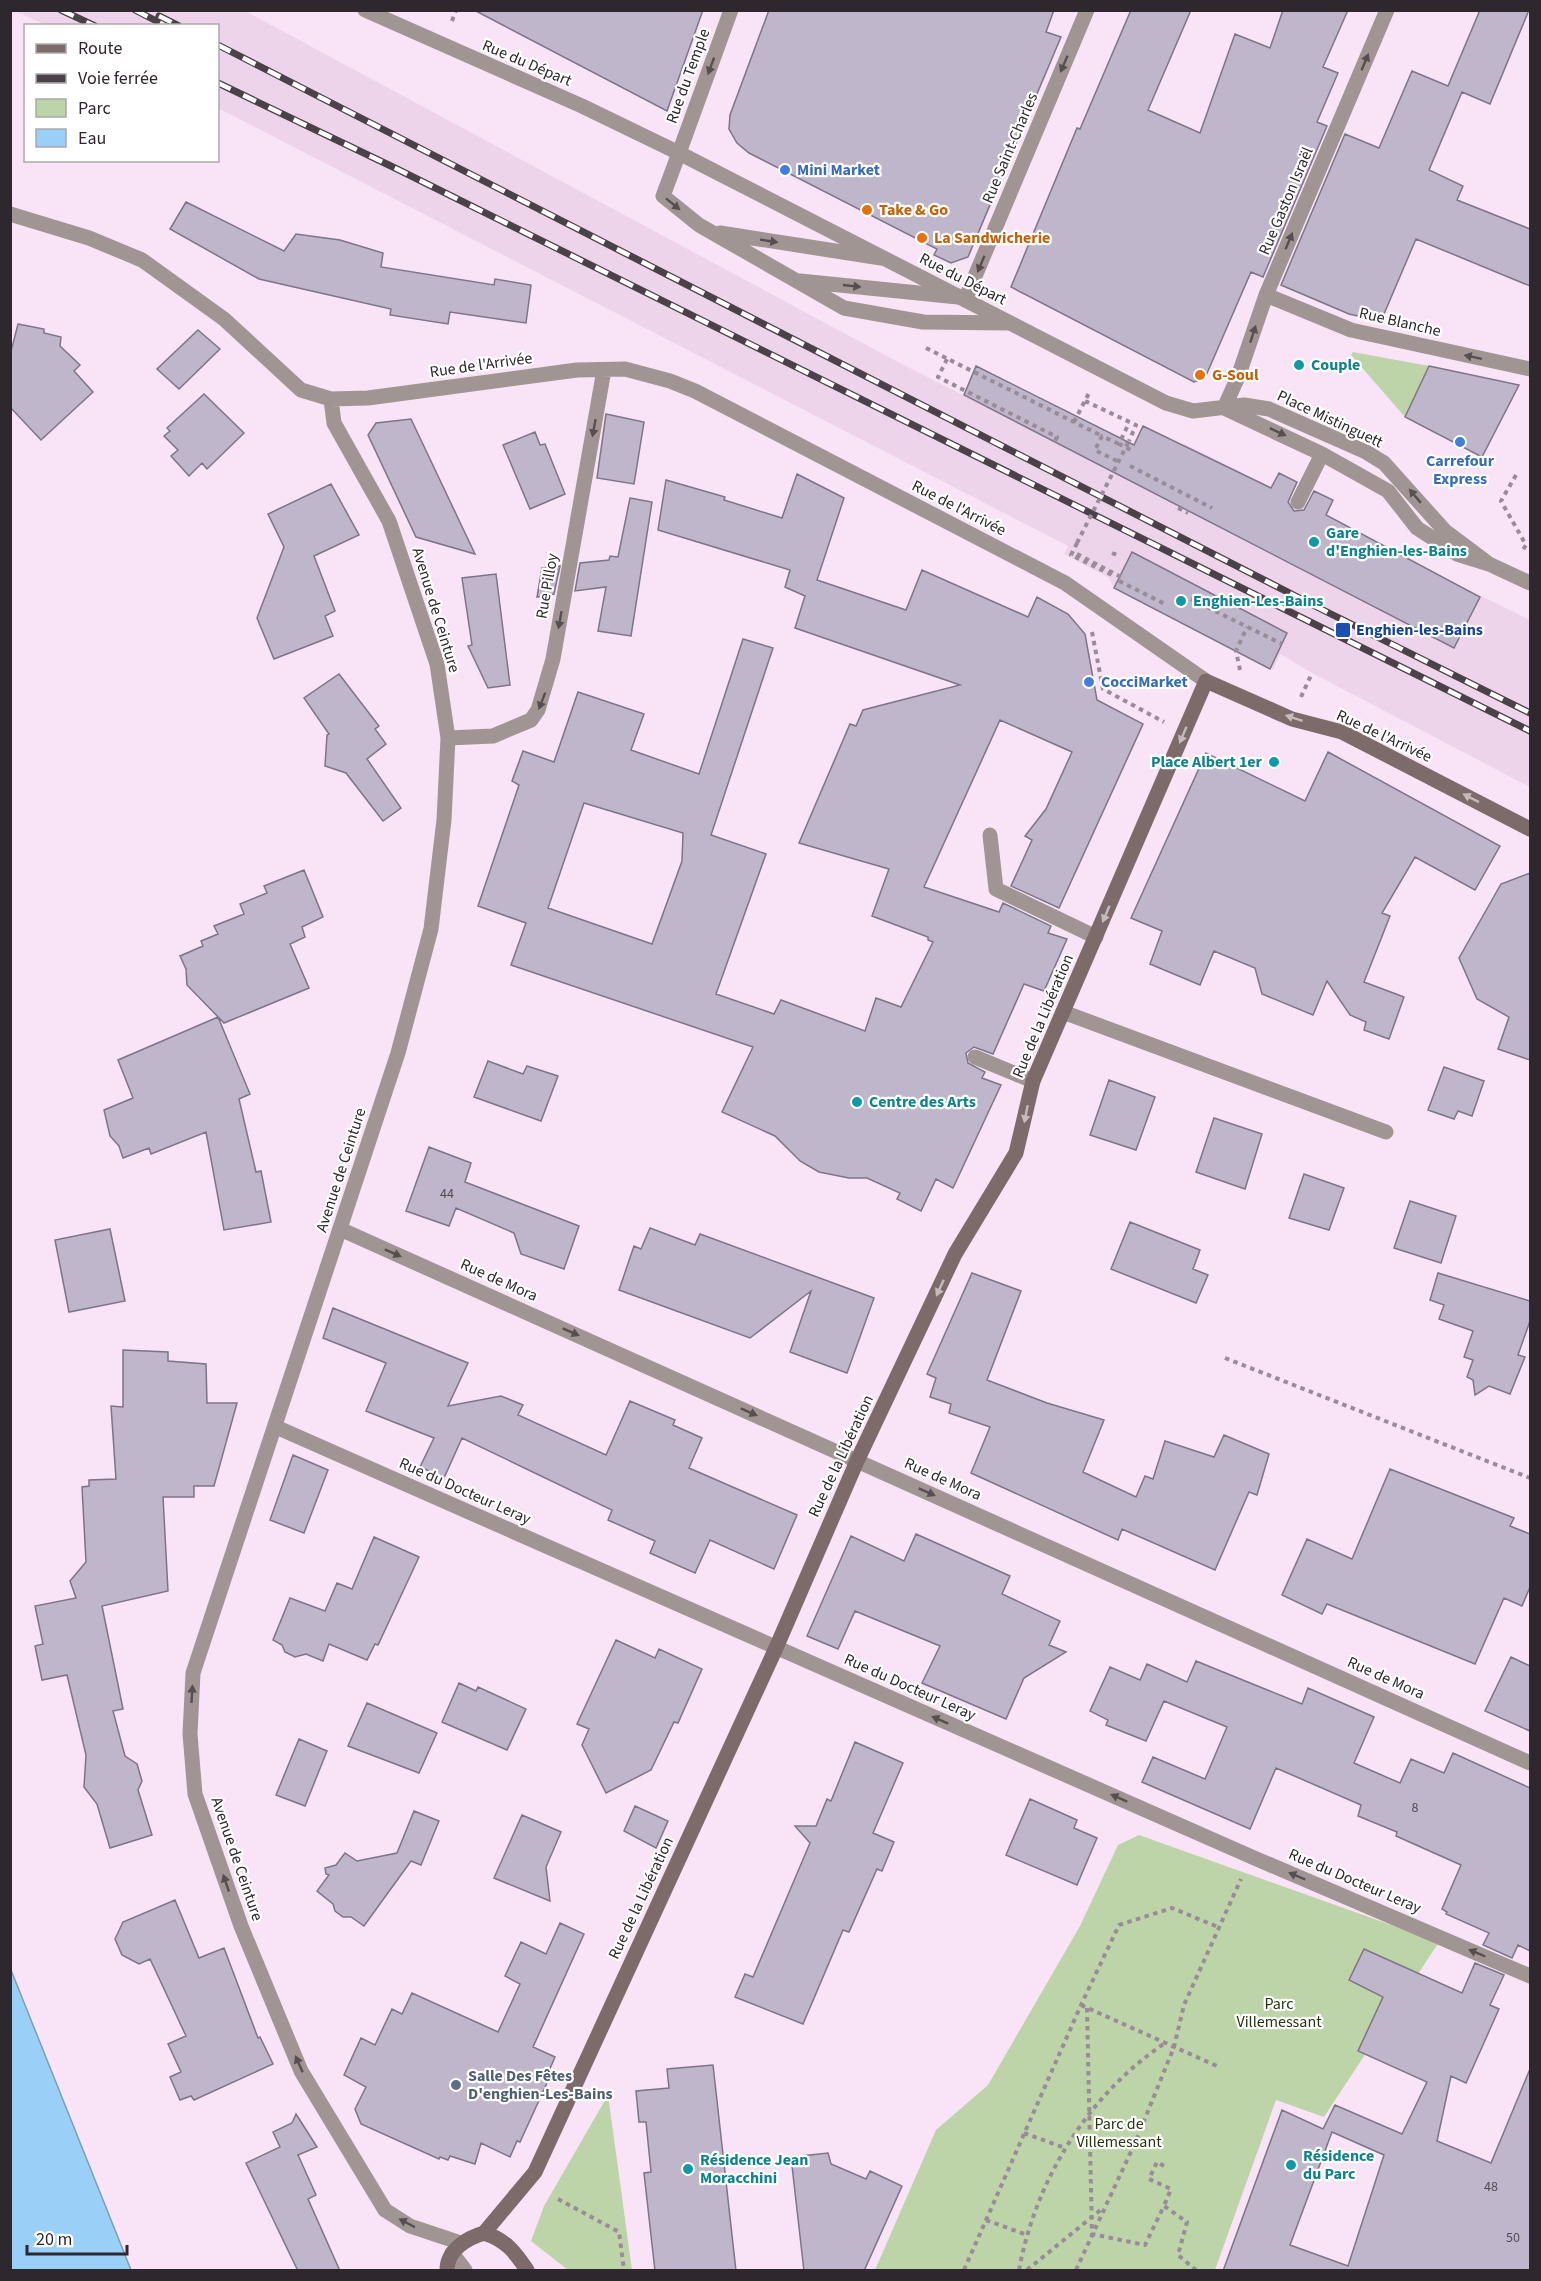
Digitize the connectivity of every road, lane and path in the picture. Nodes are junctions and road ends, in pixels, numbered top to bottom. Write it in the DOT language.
graph roads {
  1 [pos="365,10"];
  2 [pos="731,10"];
  3 [pos="1087,10"];
  4 [pos="1387,10"];
  5 [pos="679,153"];
  6 [pos="10,214"];
  7 [pos="712,232"];
  8 [pos="882,259"];
  9 [pos="794,280"];
  10 [pos="1266,295"];
  11 [pos="963,298"];
  12 [pos="1007,322"];
  13 [pos="947,358"];
  14 [pos="1530,369"];
  15 [pos="604,370"];
  16 [pos="1100,370"];
  17 [pos="331,399"];
  18 [pos="1084,401"];
  19 [pos="1224,408"];
  20 [pos="1074,422"];
  21 [pos="1127,426"];
  22 [pos="1055,441"];
  23 [pos="1119,444"];
  24 [pos="1131,450"];
  25 [pos="1319,460"];
  26 [pos="1117,461"];
  27 [pos="1130,466"];
  28 [pos="1516,475"];
  29 [pos="1299,502"];
  30 [pos="1178,508"];
  31 [pos="1212,508"];
  32 [pos="1188,513"];
  33 [pos="1077,554"];
  34 [pos="1489,564"];
  35 [pos="1509,572"];
  36 [pos="1112,575"];
  37 [pos="1530,583"];
  38 [pos="1191,598"];
  39 [pos="1165,604"];
  40 [pos="1247,627"];
  41 [pos="1092,631"];
  42 [pos="1282,645"];
  43 [pos="1241,667"];
  44 [pos="1206,681"];
  45 [pos="448,738"];
  46 [pos="1175,753"];
  47 [pos="1530,829"];
  48 [pos="990,835"];
  49 [pos="1096,937"];
  50 [pos="1063,1012"];
  51 [pos="975,1057"];
  52 [pos="1033,1082"];
  53 [pos="1386,1132"];
  54 [pos="340,1229"];
  55 [pos="1225,1358"];
  56 [pos="276,1427"];
  57 [pos="857,1461"];
  58 [pos="1530,1478"];
  59 [pos="776,1648"];
  60 [pos="1530,1762"];
  61 [pos="1251,1857"];
  62 [pos="1218,1927"];
  63 [pos="1530,1976"];
  64 [pos="1081,2005"];
  65 [pos="1088,2008"];
  66 [pos="1165,2043"];
  67 [pos="1174,2047"];
  68 [pos="1219,2067"];
  69 [pos="1089,2113"];
  70 [pos="1024,2133"];
  71 [pos="1065,2148"];
  72 [pos="1164,2166"];
  73 [pos="558,2199"];
  74 [pos="1105,2206"];
  75 [pos="1164,2206"];
  76 [pos="1092,2217"];
  77 [pos="986,2220"];
  78 [pos="484,2233"];
  79 [pos="1092,2234"];
  80 [pos="1027,2235"];
  81 [pos="457,2248"];
  82 [pos="447,2271"];
  83 [pos="465,2271"];
  84 [pos="527,2271"];
  85 [pos="624,2271"];
  86 [pos="964,2271"];
  87 [pos="1020,2271"];
  88 [pos="1027,2271"];
  89 [pos="1076,2271"];
  90 [pos="1196,2271"];
  1 -- 5 [label="street, Rue du Départ"];
  2 -- 5 [label="street, Rue du Temple, one-way"];
  3 -- 11 [label="street, Rue Saint-Charles, one-way"];
  10 -- 4 [label="street, Rue Gaston Israël, one-way"];
  5 -- 7 [label="street, Rue du Temple, one-way"];
  5 -- 8 [label="street, Rue du Départ"];
  6 -- 17 [label="street"];
  7 -- 8 [label="street, one-way"];
  7 -- 9 [label="street"];
  8 -- 11 [label="street, Rue du Départ"];
  9 -- 11 [label="street, one-way"];
  9 -- 12 [label="street"];
  14 -- 10 [label="street, Rue Blanche, one-way"];
  19 -- 10 [label="street, Rue Gaston Israël, one-way"];
  11 -- 12 [label="street, Rue du Départ"];
  12 -- 16 [label="street, Rue du Départ"];
  13 -- 22 [label="path"];
  15 -- 17 [label="street, Rue de l'Arrivée"];
  15 -- 44 [label="street, Rue de l'Arrivée"];
  15 -- 45 [label="street, Rue Pilloy, one-way"];
  16 -- 18 [label="path"];
  16 -- 19 [label="street, Rue du Départ"];
  17 -- 45 [label="street, Avenue de Ceinture"];
  18 -- 20 [label="path"];
  18 -- 36 [label="path, bridge"];
  19 -- 34 [label="street, Rue du Départ, one-way"];
  34 -- 19 [label="street, Place Mistinguett, one-way"];
  21 -- 23 [label="path"];
  23 -- 24 [label="path"];
  23 -- 26 [label="path"];
  25 -- 29 [label="street"];
  27 -- 31 [label="path"];
  28 -- 35 [label="path"];
  30 -- 32 [label="path"];
  33 -- 39 [label="path"];
  34 -- 35 [label="street, Rue du Départ"];
  35 -- 37 [label="street, Rue du Départ"];
  38 -- 40 [label="path"];
  40 -- 42 [label="path"];
  40 -- 43 [label="path"];
  41 -- 46 [label="path"];
  44 -- 46 [label="main road, Rue de la Libération, one-way"];
  47 -- 44 [label="main road, Rue de l'Arrivée, one-way"];
  45 -- 54 [label="street, Avenue de Ceinture"];
  46 -- 49 [label="main road, Rue de la Libération, one-way"];
  48 -- 49 [label="street"];
  49 -- 50 [label="main road, Rue de la Libération"];
  50 -- 52 [label="main road, Rue de la Libération"];
  50 -- 53 [label="street"];
  51 -- 52 [label="street"];
  52 -- 57 [label="main road, Rue de la Libération, one-way"];
  54 -- 56 [label="street, Avenue de Ceinture"];
  54 -- 57 [label="street, Rue de Mora, one-way"];
  55 -- 58 [label="path"];
  56 -- 59 [label="street, Rue du Docteur Leray"];
  81 -- 56 [label="street, Avenue de Ceinture, one-way"];
  57 -- 59 [label="main road, Rue de la Libération"];
  57 -- 60 [label="street, Rue de Mora, one-way"];
  61 -- 59 [label="street, Rue du Docteur Leray, one-way"];
  59 -- 78 [label="main road, Rue de la Libération"];
  61 -- 62 [label="path"];
  63 -- 61 [label="street, Rue du Docteur Leray, one-way"];
  62 -- 64 [label="path"];
  62 -- 67 [label="path"];
  64 -- 65 [label="path"];
  64 -- 70 [label="path"];
  65 -- 66 [label="path"];
  65 -- 69 [label="path"];
  66 -- 67 [label="path"];
  66 -- 69 [label="path"];
  67 -- 68 [label="path"];
  67 -- 74 [label="path"];
  69 -- 71 [label="path"];
  69 -- 76 [label="path"];
  70 -- 71 [label="path"];
  70 -- 77 [label="path"];
  71 -- 80 [label="path"];
  72 -- 75 [label="path"];
  73 -- 85 [label="path"];
  74 -- 76 [label="path"];
  74 -- 79 [label="path"];
  75 -- 79 [label="path"];
  75 -- 90 [label="path"];
  76 -- 79 [label="path"];
  76 -- 88 [label="path"];
  77 -- 80 [label="path"];
  77 -- 86 [label="path"];
  78 -- 81 [label="main road"];
  78 -- 84 [label="main road"];
  79 -- 89 [label="path"];
  80 -- 87 [label="path"];
  81 -- 82 [label="main road"];
  81 -- 83 [label="street"];
}
